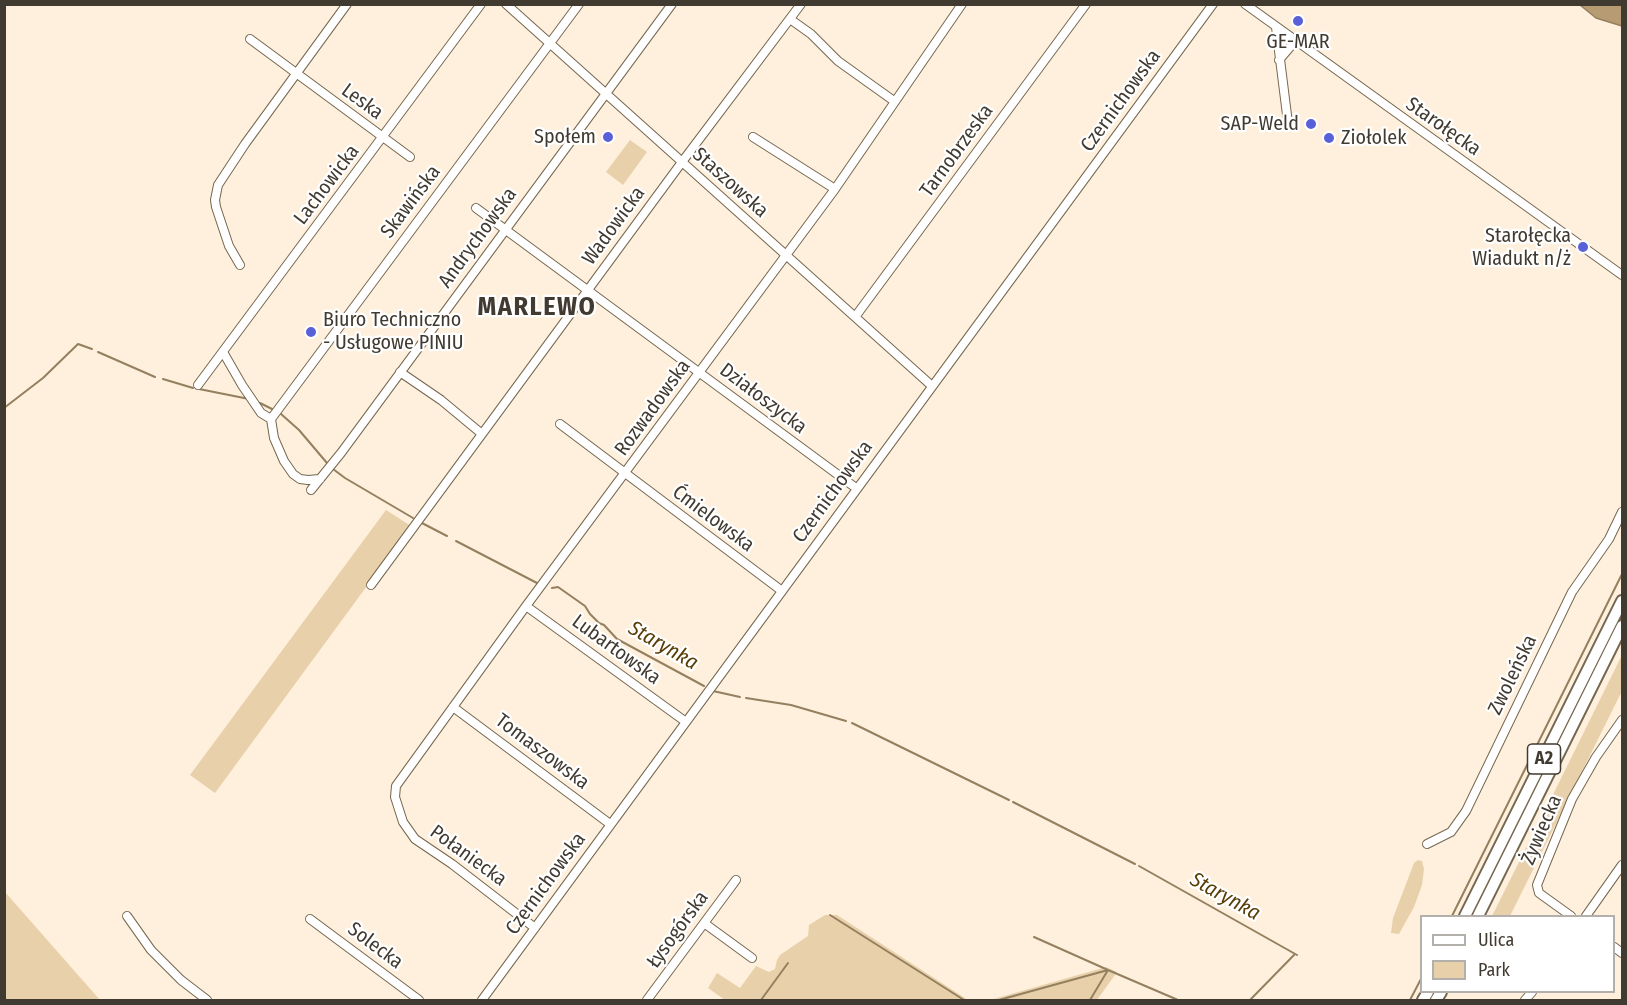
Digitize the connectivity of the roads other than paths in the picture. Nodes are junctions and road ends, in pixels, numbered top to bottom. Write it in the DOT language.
graph roads {
  1 [pos="346,4"];
  2 [pos="482,4"];
  3 [pos="506,4"];
  4 [pos="579,4"];
  5 [pos="672,4"];
  6 [pos="801,4"];
  7 [pos="962,4"];
  8 [pos="1086,4"];
  9 [pos="1213,4"];
  10 [pos="1245,4"];
  11 [pos="790,19"];
  12 [pos="1276,27"];
  13 [pos="250,39"];
  14 [pos="550,43"];
  15 [pos="1298,43"];
  16 [pos="1279,60"];
  17 [pos="296,73"];
  18 [pos="606,93"];
  19 [pos="894,101"];
  20 [pos="1288,123"];
  21 [pos="753,137"];
  22 [pos="383,138"];
  23 [pos="410,157"];
  24 [pos="682,162"];
  25 [pos="835,189"];
  26 [pos="476,208"];
  27 [pos="506,229"];
  28 [pos="785,254"];
  29 [pos="240,265"];
  30 [pos="1623,275"];
  31 [pos="587,291"];
  32 [pos="855,317"];
  33 [pos="223,352"];
  34 [pos="400,372"];
  35 [pos="699,372"];
  36 [pos="198,385"];
  37 [pos="932,386"];
  38 [pos="271,419"];
  39 [pos="560,424"];
  40 [pos="482,434"];
  41 [pos="625,474"];
  42 [pos="320,479"];
  43 [pos="856,488"];
  44 [pos="311,490"];
  45 [pos="1623,512"];
  46 [pos="371,585"];
  47 [pos="782,591"];
  48 [pos="1623,601"];
  49 [pos="526,606"];
  50 [pos="1623,627"];
  51 [pos="453,707"];
  52 [pos="1623,720"];
  53 [pos="686,722"];
  54 [pos="610,824"];
  55 [pos="410,833"];
  56 [pos="1427,844"];
  57 [pos="1623,865"];
  58 [pos="736,880"];
  59 [pos="1466,915"];
  60 [pos="1479,915"];
  61 [pos="1570,915"];
  62 [pos="1587,915"];
  63 [pos="127,916"];
  64 [pos="310,919"];
  65 [pos="704,923"];
  66 [pos="535,928"];
  67 [pos="752,958"];
  68 [pos="207,1000"];
  69 [pos="419,1000"];
  70 [pos="482,1000"];
  71 [pos="646,1000"];
  1 -- 17 [label="street"];
  2 -- 22 [label="street, Lachowicka"];
  3 -- 14 [label="street, Staszowska"];
  4 -- 14 [label="street, Skawińska"];
  5 -- 18 [label="street, Andrychowska"];
  6 -- 11 [label="street, Wadowicka"];
  7 -- 19 [label="street, Rozwadowska"];
  8 -- 32 [label="street, Tarnobrzeska"];
  9 -- 37 [label="street, Czernichowska"];
  10 -- 12 [label="street, Starołęcka"];
  11 -- 19 [label="street"];
  11 -- 24 [label="street, Wadowicka"];
  12 -- 15 [label="street, Starołęcka"];
  12 -- 16 [label="street"];
  13 -- 17 [label="street, Leska"];
  14 -- 18 [label="street, Staszowska"];
  14 -- 38 [label="street, Skawińska"];
  15 -- 16 [label="street"];
  15 -- 30 [label="street, Starołęcka"];
  16 -- 20 [label="street"];
  17 -- 22 [label="street, Leska"];
  17 -- 29 [label="street"];
  18 -- 24 [label="street, Staszowska"];
  18 -- 27 [label="street, Andrychowska"];
  19 -- 25 [label="street, Rozwadowska"];
  21 -- 25 [label="street"];
  22 -- 23 [label="street, Leska"];
  22 -- 33 [label="street, Lachowicka"];
  24 -- 28 [label="street, Staszowska"];
  24 -- 31 [label="street, Wadowicka"];
  25 -- 28 [label="street, Rozwadowska"];
  26 -- 27 [label="street, Działoszycka"];
  27 -- 31 [label="street, Działoszycka"];
  27 -- 34 [label="street, Andrychowska"];
  28 -- 32 [label="street, Staszowska"];
  28 -- 35 [label="street, Rozwadowska"];
  31 -- 35 [label="street, Działoszycka"];
  31 -- 40 [label="street, Wadowicka"];
  32 -- 37 [label="street, Staszowska"];
  33 -- 36 [label="street, Lachowicka"];
  33 -- 38 [label="street"];
  34 -- 40 [label="street"];
  34 -- 42 [label="street, Andrychowska"];
  35 -- 41 [label="street, Rozwadowska"];
  35 -- 43 [label="street, Działoszycka"];
  37 -- 43 [label="street, Czernichowska"];
  38 -- 42 [label="street"];
  39 -- 41 [label="street, Ćmielowska"];
  40 -- 46 [label="street, Wadowicka"];
  41 -- 47 [label="street, Ćmielowska"];
  41 -- 49 [label="street, Rozwadowska"];
  42 -- 44 [label="street, Andrychowska"];
  43 -- 47 [label="street, Czernichowska"];
  45 -- 56 [label="street, Zwoleńska"];
  47 -- 53 [label="street, Czernichowska"];
  48 -- 59 [label="highway, A2"];
  49 -- 51 [label="street, Rozwadowska"];
  49 -- 53 [label="street, Lubartowska"];
  50 -- 60 [label="highway, A2"];
  51 -- 54 [label="street, Tomaszowska"];
  51 -- 55 [label="street, Rozwadowska"];
  52 -- 61 [label="street, Żywiecka"];
  53 -- 54 [label="street, Czernichowska"];
  54 -- 66 [label="street, Czernichowska"];
  55 -- 66 [label="street, Połaniecka"];
  57 -- 62 [label="street"];
  58 -- 65 [label="street, Łysogórska"];
  63 -- 68 [label="street"];
  64 -- 69 [label="street, Solecka"];
  65 -- 67 [label="street"];
  65 -- 71 [label="street, Łysogórska"];
  66 -- 70 [label="street, Czernichowska"];
}
